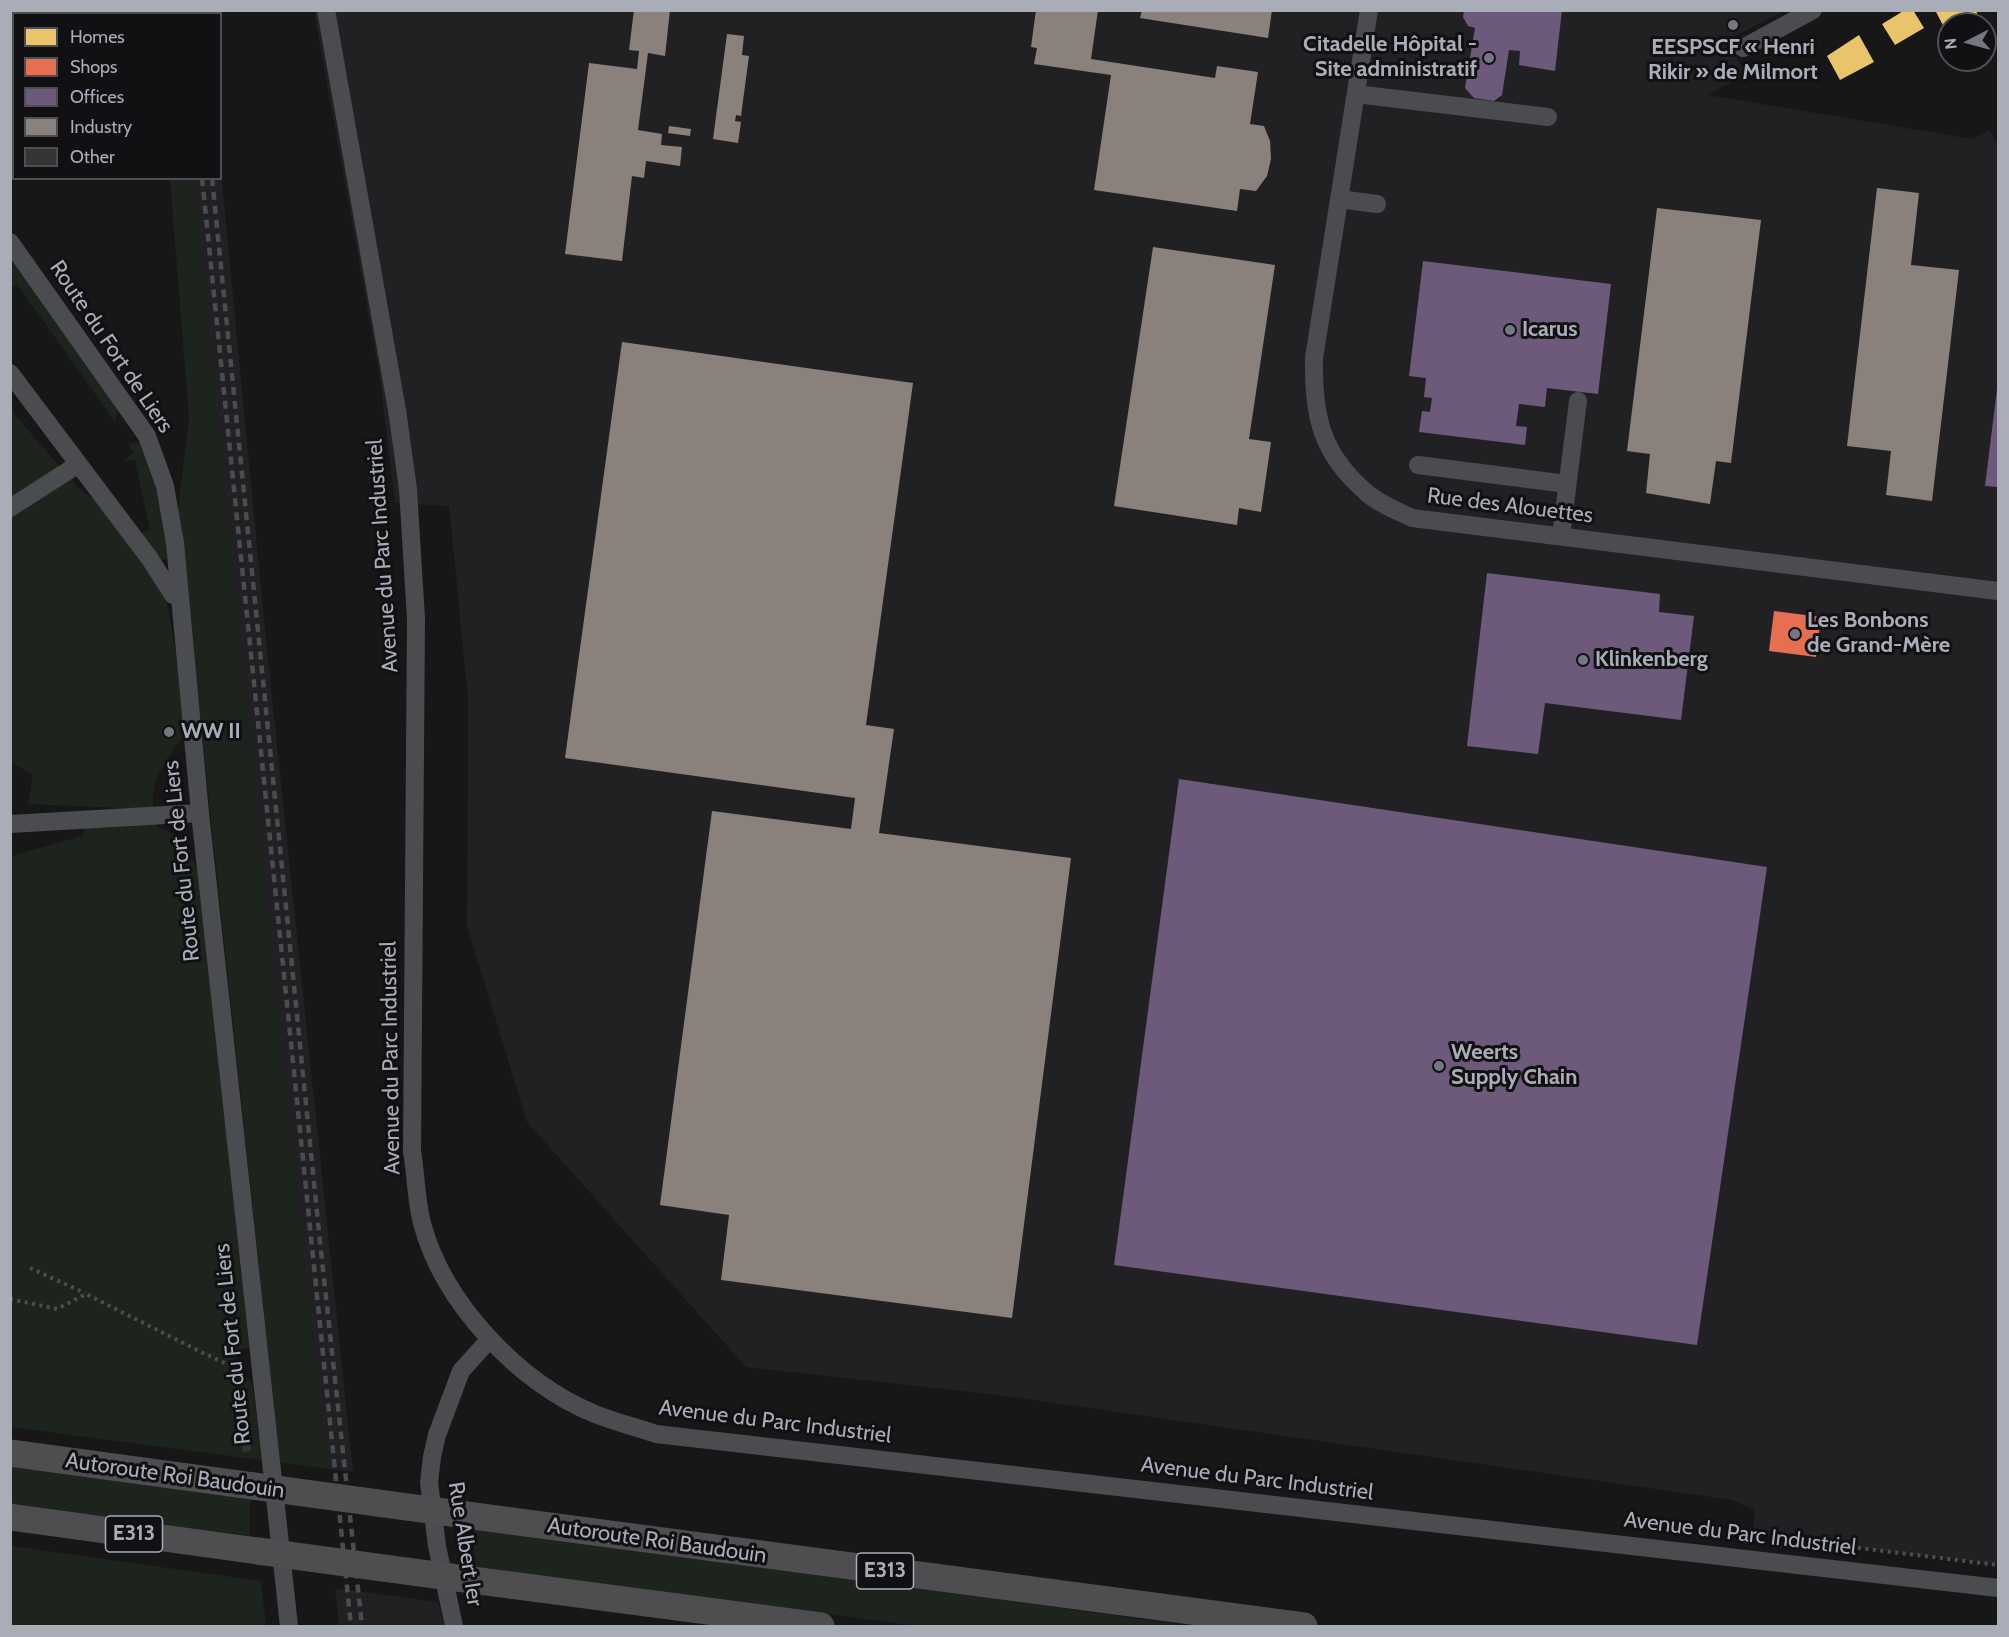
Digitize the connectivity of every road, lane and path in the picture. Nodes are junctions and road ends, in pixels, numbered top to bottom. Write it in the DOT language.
graph roads {
  1 [pos="326,10"];
  2 [pos="1369,10"];
  3 [pos="1813,10"];
  4 [pos="1743,48"];
  5 [pos="1356,94"];
  6 [pos="1548,117"];
  7 [pos="1339,200"];
  8 [pos="1377,204"];
  9 [pos="10,242"];
  10 [pos="10,373"];
  11 [pos="1578,401"];
  12 [pos="77,465"];
  13 [pos="1418,465"];
  14 [pos="1567,484"];
  15 [pos="10,508"];
  16 [pos="1561,536"];
  17 [pos="1998,591"];
  18 [pos="180,596"];
  19 [pos="200,813"];
  20 [pos="10,824"];
  21 [pos="30,1268"];
  22 [pos="86,1294"];
  23 [pos="10,1299"];
  24 [pos="489,1340"];
  25 [pos="261,1368"];
  26 [pos="10,1453"];
  27 [pos="10,1517"];
  28 [pos="1770,1562"];
  29 [pos="1998,1565"];
  30 [pos="1998,1588"];
  31 [pos="289,1626"];
  32 [pos="454,1626"];
  33 [pos="821,1626"];
  34 [pos="1304,1626"];
  1 -- 24 [label="street, Avenue du Parc Industriel"];
  2 -- 5 [label="street, Rue des Alouettes"];
  3 -- 4 [label="street"];
  5 -- 6 [label="street"];
  5 -- 7 [label="street, Rue des Alouettes"];
  7 -- 8 [label="street"];
  7 -- 16 [label="street, Rue des Alouettes"];
  9 -- 18 [label="street, Route du Fort de Liers"];
  10 -- 12 [label="street"];
  11 -- 14 [label="street"];
  12 -- 15 [label="street"];
  12 -- 18 [label="street"];
  13 -- 14 [label="street"];
  14 -- 16 [label="street"];
  16 -- 17 [label="street, Rue des Alouettes"];
  18 -- 19 [label="street, Route du Fort de Liers"];
  19 -- 20 [label="street"];
  19 -- 25 [label="street, Route du Fort de Liers"];
  21 -- 22 [label="path"];
  22 -- 23 [label="path"];
  22 -- 25 [label="path"];
  24 -- 28 [label="street, Avenue du Parc Industriel"];
  24 -- 32 [label="street, Rue Albert Ier"];
  25 -- 31 [label="street, Route du Fort de Liers"];
  26 -- 34 [label="highway, Autoroute Roi Baudouin / E313, bridge"];
  27 -- 33 [label="highway, E313, bridge"];
  28 -- 29 [label="path"];
  28 -- 30 [label="street, Avenue du Parc Industriel"];
}
